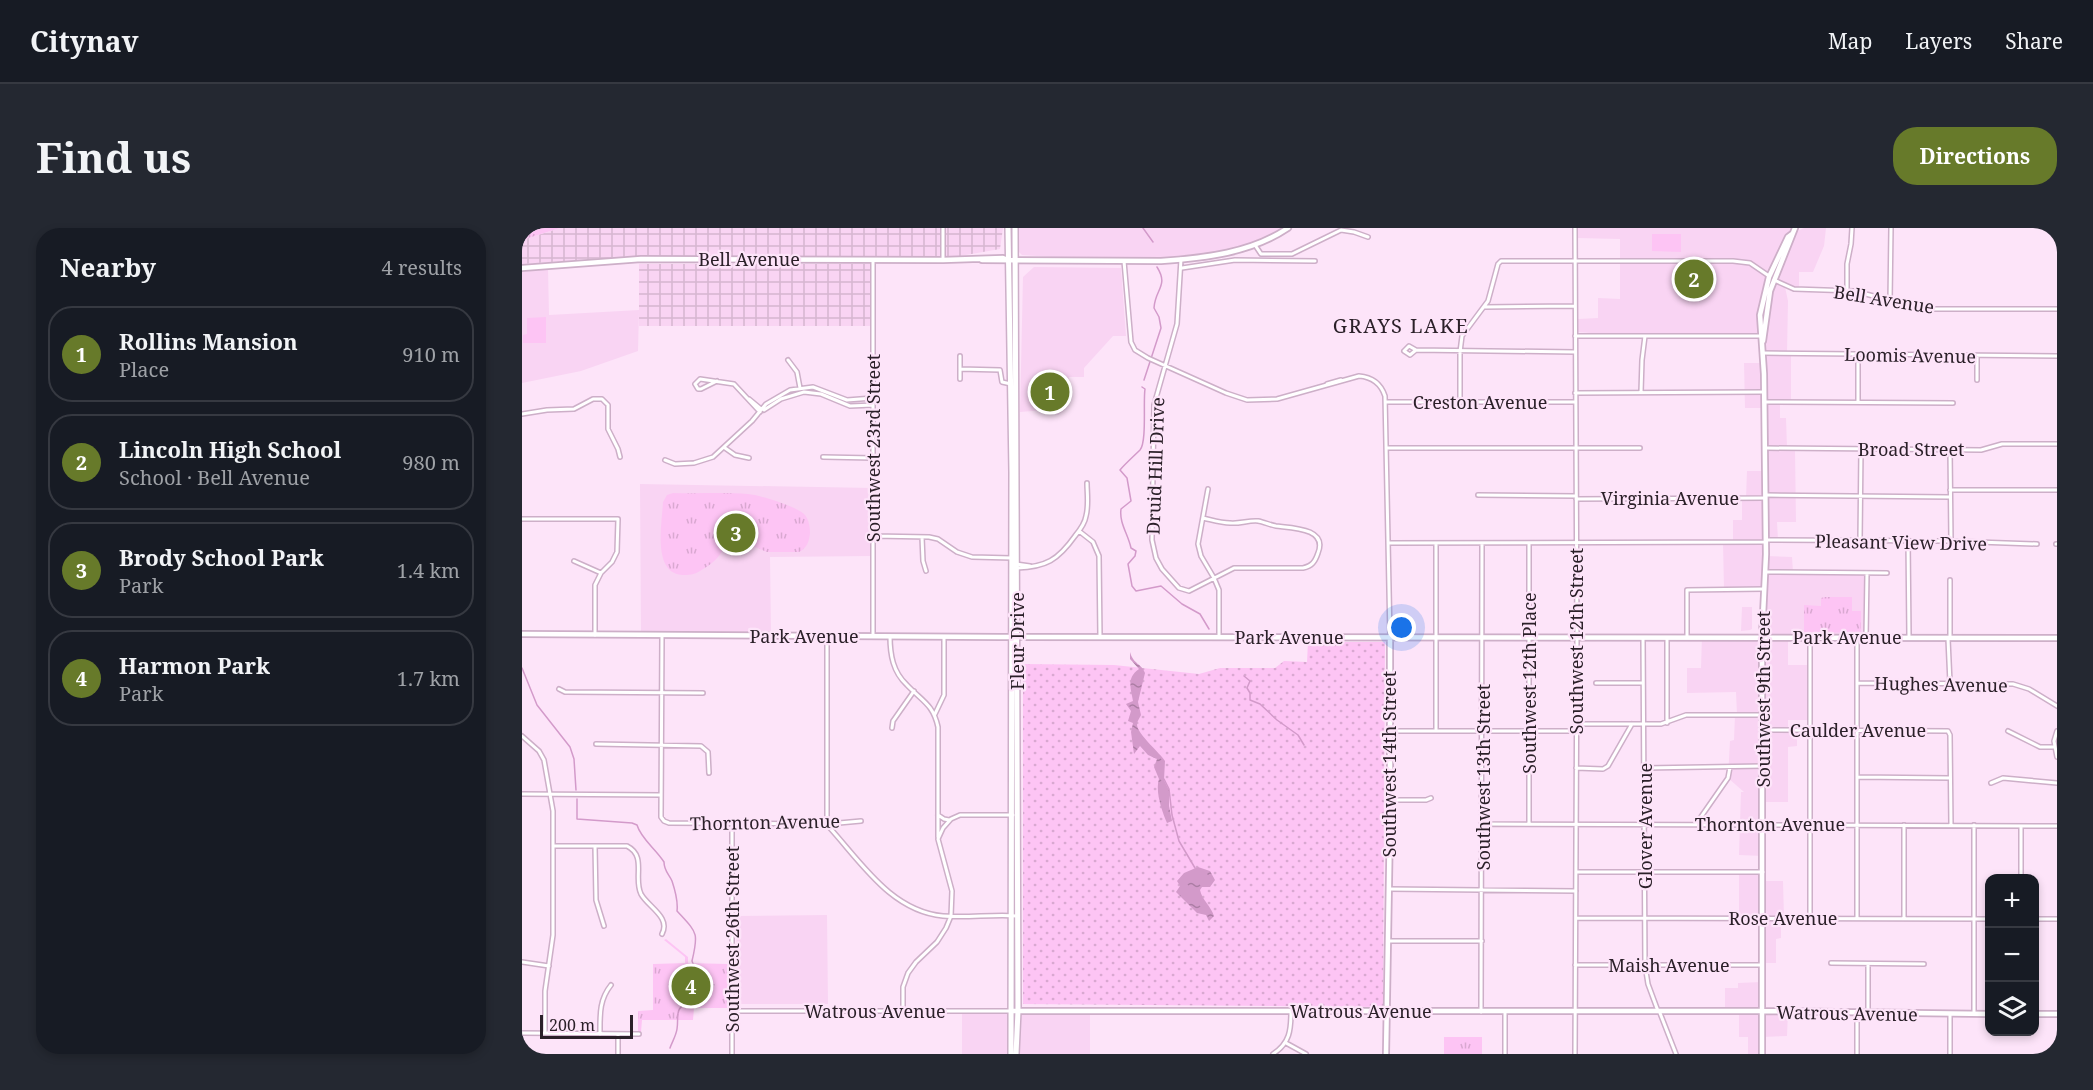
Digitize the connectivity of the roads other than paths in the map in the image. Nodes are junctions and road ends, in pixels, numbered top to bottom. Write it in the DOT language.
graph roads {
  1 [pos="943,228"];
  2 [pos="1015,228"];
  3 [pos="1288,228"];
  4 [pos="1575,228"];
  5 [pos="1795,228"];
  6 [pos="1852,228"];
  7 [pos="1891,228"];
  8 [pos="1008,230"];
  9 [pos="1368,237"];
  10 [pos="1255,245"];
  11 [pos="998,258"];
  12 [pos="976,259"];
  13 [pos="1181,259"];
  14 [pos="873,260"];
  15 [pos="943,260"];
  16 [pos="1012,260"];
  17 [pos="1124,261"];
  18 [pos="1315,261"];
  19 [pos="1575,261"];
  20 [pos="522,268"];
  21 [pos="1181,268"];
  22 [pos="1771,278"];
  23 [pos="1847,290"];
  24 [pos="1890,301"];
  25 [pos="1574,306"];
  26 [pos="1484,307"];
  27 [pos="2057,309"];
  28 [pos="1575,336"];
  29 [pos="1645,336"];
  30 [pos="1762,336"];
  31 [pos="1416,350"];
  32 [pos="1460,352"];
  33 [pos="1575,352"];
  34 [pos="1763,353"];
  35 [pos="1858,355"];
  36 [pos="960,356"];
  37 [pos="1977,356"];
  38 [pos="2057,356"];
  39 [pos="788,360"];
  40 [pos="1166,366"];
  41 [pos="960,369"];
  42 [pos="960,379"];
  43 [pos="1977,380"];
  44 [pos="717,381"];
  45 [pos="1014,384"];
  46 [pos="800,387"];
  47 [pos="801,392"];
  48 [pos="1641,392"];
  49 [pos="1764,392"];
  50 [pos="1575,393"];
  51 [pos="837,396"];
  52 [pos="873,398"];
  53 [pos="835,400"];
  54 [pos="1386,402"];
  55 [pos="1460,402"];
  56 [pos="1575,402"];
  57 [pos="1764,402"];
  58 [pos="1858,402"];
  59 [pos="1953,403"];
  60 [pos="873,405"];
  61 [pos="762,411"];
  62 [pos="522,414"];
  63 [pos="2057,444"];
  64 [pos="725,447"];
  65 [pos="1387,448"];
  66 [pos="1576,448"];
  67 [pos="1640,448"];
  68 [pos="1764,448"];
  69 [pos="1860,449"];
  70 [pos="1950,450"];
  71 [pos="620,457"];
  72 [pos="823,457"];
  73 [pos="749,458"];
  74 [pos="873,458"];
  75 [pos="665,460"];
  76 [pos="1087,483"];
  77 [pos="1208,489"];
  78 [pos="1950,489"];
  79 [pos="2057,490"];
  80 [pos="1478,495"];
  81 [pos="1860,496"];
  82 [pos="1950,496"];
  83 [pos="1576,497"];
  84 [pos="1764,497"];
  85 [pos="1203,518"];
  86 [pos="522,519"];
  87 [pos="1079,531"];
  88 [pos="874,536"];
  89 [pos="922,537"];
  90 [pos="1860,540"];
  91 [pos="1908,540"];
  92 [pos="1765,541"];
  93 [pos="1951,541"];
  94 [pos="1388,543"];
  95 [pos="1436,543"];
  96 [pos="1482,543"];
  97 [pos="1529,543"];
  98 [pos="1576,543"];
  99 [pos="2037,544"];
  100 [pos="574,561"];
  101 [pos="1014,563"];
  102 [pos="926,571"];
  103 [pos="601,573"];
  104 [pos="1766,573"];
  105 [pos="1867,573"];
  106 [pos="1887,573"];
  107 [pos="1214,578"];
  108 [pos="1950,580"];
  109 [pos="1764,589"];
  110 [pos="522,634"];
  111 [pos="595,635"];
  112 [pos="662,635"];
  113 [pos="827,636"];
  114 [pos="873,636"];
  115 [pos="890,636"];
  116 [pos="1643,636"];
  117 [pos="1667,636"];
  118 [pos="1687,636"];
  119 [pos="1762,636"];
  120 [pos="1810,636"];
  121 [pos="944,637"];
  122 [pos="1014,637"];
  123 [pos="1100,637"];
  124 [pos="1219,637"];
  125 [pos="1390,637"];
  126 [pos="1436,637"];
  127 [pos="1483,637"];
  128 [pos="1530,637"];
  129 [pos="1577,637"];
  130 [pos="1857,637"];
  131 [pos="1866,637"];
  132 [pos="1909,637"];
  133 [pos="1949,637"];
  134 [pos="2057,638"];
  135 [pos="1596,683"];
  136 [pos="1643,683"];
  137 [pos="1857,683"];
  138 [pos="1950,684"];
  139 [pos="559,689"];
  140 [pos="914,692"];
  141 [pos="662,693"];
  142 [pos="703,693"];
  143 [pos="2057,706"];
  144 [pos="934,714"];
  145 [pos="1762,715"];
  146 [pos="1667,723"];
  147 [pos="1576,724"];
  148 [pos="1632,724"];
  149 [pos="1643,724"];
  150 [pos="892,728"];
  151 [pos="1762,730"];
  152 [pos="1810,730"];
  153 [pos="1857,730"];
  154 [pos="1389,731"];
  155 [pos="1436,731"];
  156 [pos="1483,731"];
  157 [pos="1530,731"];
  158 [pos="1576,731"];
  159 [pos="2008,731"];
  160 [pos="2057,731"];
  161 [pos="522,736"];
  162 [pos="596,744"];
  163 [pos="661,744"];
  164 [pos="2055,747"];
  165 [pos="2057,757"];
  166 [pos="1763,766"];
  167 [pos="1730,767"];
  168 [pos="1576,768"];
  169 [pos="1644,768"];
  170 [pos="709,773"];
  171 [pos="1857,777"];
  172 [pos="1950,778"];
  173 [pos="1991,783"];
  174 [pos="2057,783"];
  175 [pos="522,794"];
  176 [pos="551,795"];
  177 [pos="661,795"];
  178 [pos="1431,798"];
  179 [pos="1389,800"];
  180 [pos="938,815"];
  181 [pos="1012,815"];
  182 [pos="951,819"];
  183 [pos="861,821"];
  184 [pos="1018,821"];
  185 [pos="732,823"];
  186 [pos="828,824"];
  187 [pos="1483,824"];
  188 [pos="1529,824"];
  189 [pos="1576,824"];
  190 [pos="1696,824"];
  191 [pos="1763,824"];
  192 [pos="1810,824"];
  193 [pos="1645,825"];
  194 [pos="1857,825"];
  195 [pos="1904,825"];
  196 [pos="1951,825"];
  197 [pos="1974,825"];
  198 [pos="2021,826"];
  199 [pos="2057,826"];
  200 [pos="938,839"];
  201 [pos="553,846"];
  202 [pos="596,846"];
  203 [pos="1576,872"];
  204 [pos="1645,872"];
  205 [pos="1763,872"];
  206 [pos="2021,874"];
  207 [pos="1388,889"];
  208 [pos="1482,891"];
  209 [pos="1576,891"];
  210 [pos="951,916"];
  211 [pos="1015,916"];
  212 [pos="1576,918"];
  213 [pos="1645,918"];
  214 [pos="1762,918"];
  215 [pos="1810,918"];
  216 [pos="1857,918"];
  217 [pos="1904,919"];
  218 [pos="1974,919"];
  219 [pos="1985,919"];
  220 [pos="2039,919"];
  221 [pos="2057,919"];
  222 [pos="604,926"];
  223 [pos="662,934"];
  224 [pos="1388,941"];
  225 [pos="1482,941"];
  226 [pos="522,962"];
  227 [pos="1831,963"];
  228 [pos="1575,964"];
  229 [pos="1868,964"];
  230 [pos="1924,964"];
  231 [pos="1645,965"];
  232 [pos="1762,965"];
  233 [pos="549,966"];
  234 [pos="612,985"];
  235 [pos="732,1011"];
  236 [pos="903,1011"];
  237 [pos="1011,1011"];
  238 [pos="1018,1011"];
  239 [pos="1291,1011"];
  240 [pos="1387,1011"];
  241 [pos="1762,1011"];
  242 [pos="1481,1012"];
  243 [pos="1505,1012"];
  244 [pos="1575,1012"];
  245 [pos="1659,1013"];
  246 [pos="1857,1013"];
  247 [pos="1868,1013"];
  248 [pos="1950,1014"];
  249 [pos="1974,1014"];
  250 [pos="1985,1014"];
  251 [pos="2039,1014"];
  252 [pos="2057,1014"];
  253 [pos="522,1033"];
  254 [pos="545,1033"];
  255 [pos="600,1034"];
  256 [pos="618,1034"];
  257 [pos="639,1034"];
  258 [pos="1286,1043"];
  259 [pos="618,1054"];
  260 [pos="732,1054"];
  261 [pos="1011,1054"];
  262 [pos="1016,1054"];
  263 [pos="1273,1054"];
  264 [pos="1306,1054"];
  265 [pos="1386,1054"];
  266 [pos="1505,1054"];
  267 [pos="1575,1054"];
  268 [pos="1676,1054"];
  269 [pos="1762,1054"];
  270 [pos="1857,1054"];
  271 [pos="1950,1054"];
  1 -- 15 [label="street"];
  2 -- 16 [label="main road, Fleur Drive"];
  3 -- 10 [label="street, Bell Avenue"];
  4 -- 19 [label="street, Southwest 12th Street"];
  5 -- 22 [label="street, Southwest 9th Street"];
  6 -- 23 [label="street"];
  7 -- 24 [label="street"];
  8 -- 11 [label="street"];
  8 -- 16 [label="main road, Fleur Drive"];
  9 -- 10 [label="street"];
  10 -- 13 [label="street, Bell Avenue"];
  11 -- 12 [label="street, Bell Avenue"];
  11 -- 16 [label="street, Bell Avenue"];
  12 -- 15 [label="street, Bell Avenue"];
  12 -- 16 [label="street, Bell Avenue"];
  13 -- 17 [label="street, Bell Avenue"];
  13 -- 21 [label="street"];
  14 -- 15 [label="street, Bell Avenue"];
  14 -- 20 [label="street, Bell Avenue"];
  14 -- 52 [label="street, Southwest 23rd Street"];
  16 -- 17 [label="street, Bell Avenue"];
  16 -- 45 [label="main road, Fleur Drive"];
  17 -- 40 [label="street"];
  18 -- 21 [label="street"];
  19 -- 22 [label="street, Bell Avenue"];
  19 -- 25 [label="street, Southwest 12th Street"];
  19 -- 26 [label="street, Bell Avenue"];
  21 -- 40 [label="street, Druid Hill Drive"];
  22 -- 23 [label="street, Bell Avenue"];
  22 -- 30 [label="street, Southwest 9th Street"];
  23 -- 24 [label="street, Bell Avenue"];
  24 -- 27 [label="street, Bell Avenue"];
  25 -- 26 [label="street"];
  25 -- 28 [label="street, Southwest 12th Street"];
  26 -- 32 [label="street"];
  28 -- 29 [label="street"];
  28 -- 33 [label="street, Southwest 12th Street"];
  29 -- 30 [label="street"];
  29 -- 48 [label="street"];
  30 -- 34 [label="street, Southwest 9th Street"];
  31 -- 32 [label="street"];
  32 -- 33 [label="street"];
  32 -- 55 [label="street"];
  33 -- 50 [label="street, Southwest 12th Street"];
  34 -- 35 [label="street, Loomis Avenue"];
  34 -- 49 [label="street, Southwest 9th Street"];
  35 -- 37 [label="street, Loomis Avenue"];
  35 -- 58 [label="street"];
  36 -- 41 [label="street"];
  37 -- 38 [label="street, Loomis Avenue"];
  37 -- 43 [label="street"];
  39 -- 46 [label="street"];
  40 -- 54 [label="street"];
  40 -- 107 [label="street, Druid Hill Drive"];
  41 -- 42 [label="street"];
  41 -- 45 [label="street"];
  44 -- 44 [label="street"];
  44 -- 61 [label="street"];
  45 -- 101 [label="main road, Fleur Drive"];
  46 -- 47 [label="street"];
  46 -- 51 [label="street"];
  46 -- 61 [label="street"];
  47 -- 53 [label="street"];
  47 -- 61 [label="street"];
  48 -- 49 [label="street"];
  48 -- 50 [label="street"];
  49 -- 57 [label="street, Southwest 9th Street"];
  50 -- 56 [label="street, Southwest 12th Street"];
  51 -- 52 [label="street"];
  51 -- 53 [label="street"];
  52 -- 60 [label="street, Southwest 23rd Street"];
  53 -- 60 [label="street"];
  54 -- 55 [label="street, Creston Avenue"];
  54 -- 65 [label="street, Southwest 14th Street"];
  55 -- 56 [label="street, Creston Avenue"];
  56 -- 66 [label="street, Southwest 12th Street"];
  57 -- 58 [label="street"];
  57 -- 68 [label="street, Southwest 9th Street"];
  58 -- 59 [label="street"];
  60 -- 74 [label="street, Southwest 23rd Street"];
  61 -- 64 [label="street"];
  62 -- 71 [label="street"];
  63 -- 70 [label="street, Broad Street"];
  64 -- 73 [label="street"];
  64 -- 75 [label="street"];
  65 -- 66 [label="street"];
  65 -- 94 [label="street, Southwest 14th Street"];
  66 -- 67 [label="street"];
  66 -- 83 [label="street, Southwest 12th Street"];
  68 -- 69 [label="street, Broad Street"];
  68 -- 84 [label="street, Southwest 9th Street"];
  69 -- 70 [label="street, Broad Street"];
  69 -- 81 [label="street"];
  70 -- 78 [label="street"];
  72 -- 74 [label="street"];
  74 -- 88 [label="street, Southwest 23rd Street"];
  76 -- 87 [label="street"];
  77 -- 85 [label="street"];
  78 -- 79 [label="street"];
  78 -- 82 [label="street"];
  80 -- 83 [label="street, Virginia Avenue"];
  81 -- 82 [label="street, Virginia Avenue"];
  81 -- 84 [label="street, Virginia Avenue"];
  81 -- 90 [label="street"];
  82 -- 93 [label="street"];
  83 -- 84 [label="street, Virginia Avenue"];
  83 -- 98 [label="street, Southwest 12th Street"];
  84 -- 92 [label="street, Southwest 9th Street"];
  85 -- 107 [label="street"];
  85 -- 107 [label="street, Druid Hill Drive"];
  86 -- 103 [label="street"];
  87 -- 101 [label="street"];
  87 -- 123 [label="street"];
  88 -- 89 [label="street"];
  88 -- 114 [label="street, Southwest 23rd Street"];
  89 -- 101 [label="street"];
  89 -- 102 [label="street"];
  90 -- 91 [label="street, Pleasant View Drive"];
  90 -- 92 [label="street, Pleasant View Drive"];
  91 -- 93 [label="street, Pleasant View Drive"];
  91 -- 132 [label="street"];
  92 -- 98 [label="street, Pleasant View Drive"];
  92 -- 104 [label="street, Southwest 9th Street"];
  93 -- 99 [label="street, Pleasant View Drive"];
  94 -- 95 [label="street, Pleasant View Drive"];
  94 -- 125 [label="street, Southwest 14th Street"];
  95 -- 96 [label="street, Pleasant View Drive"];
  95 -- 126 [label="street"];
  96 -- 97 [label="street, Pleasant View Drive"];
  96 -- 127 [label="street, Southwest 13th Street"];
  97 -- 98 [label="street, Pleasant View Drive"];
  97 -- 128 [label="street, Southwest 12th Place"];
  98 -- 129 [label="street, Southwest 12th Street"];
  100 -- 103 [label="street"];
  101 -- 122 [label="main road, Fleur Drive"];
  103 -- 111 [label="street"];
  104 -- 105 [label="street"];
  104 -- 109 [label="street, Southwest 9th Street"];
  105 -- 106 [label="street"];
  105 -- 131 [label="street"];
  107 -- 124 [label="street"];
  108 -- 133 [label="street"];
  109 -- 118 [label="street"];
  109 -- 119 [label="street, Southwest 9th Street"];
  110 -- 111 [label="street, Park Avenue"];
  111 -- 112 [label="street, Park Avenue"];
  112 -- 113 [label="street, Park Avenue"];
  112 -- 141 [label="street"];
  113 -- 114 [label="street, Park Avenue"];
  113 -- 186 [label="street"];
  114 -- 115 [label="street, Park Avenue"];
  115 -- 121 [label="street, Park Avenue"];
  115 -- 140 [label="street"];
  116 -- 117 [label="street, Park Avenue"];
  116 -- 129 [label="street, Park Avenue"];
  116 -- 136 [label="street, Glover Avenue"];
  117 -- 118 [label="street, Park Avenue"];
  117 -- 146 [label="street"];
  118 -- 119 [label="street, Park Avenue"];
  119 -- 120 [label="street, Park Avenue"];
  119 -- 145 [label="street, Southwest 9th Street"];
  120 -- 130 [label="street, Park Avenue"];
  120 -- 152 [label="street"];
  121 -- 122 [label="street, Park Avenue"];
  121 -- 144 [label="street"];
  122 -- 123 [label="street, Park Avenue"];
  122 -- 181 [label="main road, Fleur Drive"];
  122 -- 184 [label="main road, Fleur Drive"];
  123 -- 124 [label="street, Park Avenue"];
  124 -- 125 [label="street, Park Avenue"];
  125 -- 126 [label="street, Park Avenue"];
  125 -- 154 [label="street, Southwest 14th Street"];
  126 -- 127 [label="street, Park Avenue"];
  126 -- 155 [label="street"];
  127 -- 128 [label="street, Park Avenue"];
  127 -- 156 [label="street, Southwest 13th Street"];
  128 -- 129 [label="street, Park Avenue"];
  128 -- 157 [label="street, Southwest 12th Place"];
  129 -- 147 [label="street, Southwest 12th Street"];
  130 -- 131 [label="street, Park Avenue"];
  130 -- 137 [label="street"];
  131 -- 132 [label="street, Park Avenue"];
  132 -- 133 [label="street, Park Avenue"];
  133 -- 134 [label="street, Park Avenue"];
  133 -- 138 [label="street"];
  135 -- 136 [label="street"];
  136 -- 149 [label="street, Glover Avenue"];
  137 -- 138 [label="street, Hughes Avenue"];
  137 -- 153 [label="street"];
  138 -- 143 [label="street, Hughes Avenue"];
  139 -- 141 [label="street"];
  140 -- 144 [label="street"];
  140 -- 150 [label="street"];
  141 -- 142 [label="street"];
  141 -- 163 [label="street"];
  144 -- 180 [label="street"];
  145 -- 146 [label="street"];
  145 -- 151 [label="street, Southwest 9th Street"];
  146 -- 149 [label="street"];
  147 -- 148 [label="street"];
  147 -- 158 [label="street, Southwest 12th Street"];
  148 -- 149 [label="street"];
  148 -- 168 [label="street"];
  149 -- 169 [label="street, Glover Avenue"];
  151 -- 152 [label="street, Caulder Avenue"];
  151 -- 166 [label="street, Southwest 9th Street"];
  152 -- 153 [label="street, Caulder Avenue"];
  152 -- 192 [label="street"];
  153 -- 171 [label="street"];
  153 -- 172 [label="street, Caulder Avenue"];
  154 -- 155 [label="street"];
  154 -- 179 [label="street, Southwest 14th Street"];
  155 -- 156 [label="street"];
  156 -- 157 [label="street"];
  156 -- 187 [label="street, Southwest 13th Street"];
  157 -- 158 [label="street"];
  157 -- 188 [label="street, Southwest 12th Place"];
  158 -- 168 [label="street, Southwest 12th Street"];
  159 -- 164 [label="street"];
  160 -- 164 [label="street"];
  161 -- 176 [label="street"];
  162 -- 163 [label="street"];
  163 -- 170 [label="street"];
  163 -- 177 [label="street"];
  164 -- 165 [label="street"];
  166 -- 167 [label="street"];
  166 -- 191 [label="street, Southwest 9th Street"];
  167 -- 169 [label="street"];
  167 -- 190 [label="street"];
  168 -- 189 [label="street, Southwest 12th Street"];
  169 -- 193 [label="street, Glover Avenue"];
  171 -- 172 [label="street"];
  171 -- 194 [label="street"];
  172 -- 196 [label="street"];
  173 -- 174 [label="street"];
  175 -- 176 [label="street"];
  176 -- 177 [label="street"];
  176 -- 201 [label="street"];
  177 -- 185 [label="street, Thornton Avenue"];
  178 -- 179 [label="street"];
  179 -- 207 [label="street, Southwest 14th Street"];
  180 -- 182 [label="street"];
  180 -- 200 [label="street"];
  181 -- 182 [label="street"];
  181 -- 184 [label="street"];
  181 -- 211 [label="main road, Fleur Drive"];
  182 -- 200 [label="street"];
  183 -- 186 [label="street, Thornton Avenue"];
  184 -- 211 [label="main road, Fleur Drive"];
  185 -- 186 [label="street, Thornton Avenue"];
  185 -- 235 [label="street, Southwest 26th Street"];
  186 -- 210 [label="street"];
  187 -- 188 [label="street, Thornton Avenue"];
  187 -- 208 [label="street, Southwest 13th Street"];
  188 -- 189 [label="street, Thornton Avenue"];
  189 -- 193 [label="street, Thornton Avenue"];
  189 -- 203 [label="street, Southwest 12th Street"];
  190 -- 191 [label="street, Thornton Avenue"];
  190 -- 193 [label="street, Thornton Avenue"];
  191 -- 192 [label="street, Thornton Avenue"];
  191 -- 205 [label="street, Southwest 9th Street"];
  192 -- 194 [label="street, Thornton Avenue"];
  192 -- 215 [label="street"];
  193 -- 204 [label="street, Glover Avenue"];
  194 -- 195 [label="street, Thornton Avenue"];
  194 -- 216 [label="street"];
  195 -- 196 [label="street, Thornton Avenue"];
  195 -- 217 [label="street"];
  196 -- 197 [label="street, Thornton Avenue"];
  197 -- 198 [label="street, Thornton Avenue"];
  197 -- 218 [label="street"];
  198 -- 199 [label="street, Thornton Avenue"];
  198 -- 206 [label="street"];
  200 -- 210 [label="street"];
  201 -- 202 [label="street"];
  201 -- 233 [label="street"];
  202 -- 222 [label="street"];
  202 -- 223 [label="street"];
  203 -- 204 [label="street"];
  203 -- 209 [label="street, Southwest 12th Street"];
  204 -- 205 [label="street"];
  204 -- 213 [label="street, Glover Avenue"];
  205 -- 214 [label="street, Southwest 9th Street"];
  207 -- 208 [label="street"];
  207 -- 224 [label="street, Southwest 14th Street"];
  208 -- 209 [label="street"];
  208 -- 225 [label="street, Southwest 13th Street"];
  209 -- 212 [label="street, Southwest 12th Street"];
  210 -- 211 [label="street"];
  210 -- 236 [label="street"];
  211 -- 237 [label="main road, Fleur Drive"];
  211 -- 238 [label="main road, Fleur Drive"];
  212 -- 213 [label="street, Rose Avenue"];
  212 -- 228 [label="street, Southwest 12th Street"];
  213 -- 214 [label="street, Rose Avenue"];
  213 -- 231 [label="street, Glover Avenue"];
  214 -- 215 [label="street, Rose Avenue"];
  214 -- 232 [label="street, Southwest 9th Street"];
  215 -- 216 [label="street, Rose Avenue"];
  216 -- 217 [label="street, Rose Avenue"];
  217 -- 218 [label="street, Rose Avenue"];
  218 -- 219 [label="street, Rose Avenue"];
  218 -- 249 [label="street"];
  220 -- 221 [label="street"];
  224 -- 225 [label="street"];
  224 -- 240 [label="street, Southwest 14th Street"];
  225 -- 242 [label="street, Southwest 13th Street"];
  226 -- 233 [label="street"];
  227 -- 229 [label="street"];
  228 -- 231 [label="street, Maish Avenue"];
  228 -- 244 [label="street, Southwest 12th Street"];
  229 -- 230 [label="street"];
  229 -- 247 [label="street"];
  231 -- 232 [label="street, Maish Avenue"];
  231 -- 245 [label="street, Glover Avenue"];
  232 -- 241 [label="street, Southwest 9th Street"];
  233 -- 254 [label="street"];
  234 -- 255 [label="street"];
  235 -- 236 [label="street, Watrous Avenue"];
  235 -- 260 [label="street, Southwest 26th Street"];
  236 -- 237 [label="street, Watrous Avenue"];
  237 -- 238 [label="street, Watrous Avenue"];
  237 -- 261 [label="main road, Fleur Drive"];
  238 -- 239 [label="street, Watrous Avenue"];
  238 -- 262 [label="main road, Fleur Drive"];
  239 -- 240 [label="street, Watrous Avenue"];
  239 -- 258 [label="street"];
  240 -- 242 [label="street, Watrous Avenue"];
  240 -- 265 [label="street, Southwest 14th Street"];
  241 -- 245 [label="street, Watrous Avenue"];
  241 -- 246 [label="street, Watrous Avenue"];
  241 -- 269 [label="street, Southwest 9th Street"];
  242 -- 243 [label="street, Watrous Avenue"];
  243 -- 244 [label="street, Watrous Avenue"];
  243 -- 266 [label="street"];
  244 -- 245 [label="street, Watrous Avenue"];
  244 -- 267 [label="street, Southwest 12th Street"];
  245 -- 268 [label="street, Glover Avenue"];
  246 -- 247 [label="street, Watrous Avenue"];
  246 -- 270 [label="street"];
  247 -- 248 [label="street, Watrous Avenue"];
  248 -- 249 [label="street, Watrous Avenue"];
  248 -- 271 [label="street"];
  249 -- 250 [label="street, Watrous Avenue"];
  251 -- 252 [label="street"];
  253 -- 254 [label="street"];
  254 -- 255 [label="street"];
  255 -- 256 [label="street"];
  256 -- 257 [label="street"];
  256 -- 259 [label="street"];
  258 -- 263 [label="street"];
  258 -- 264 [label="street"];
}
